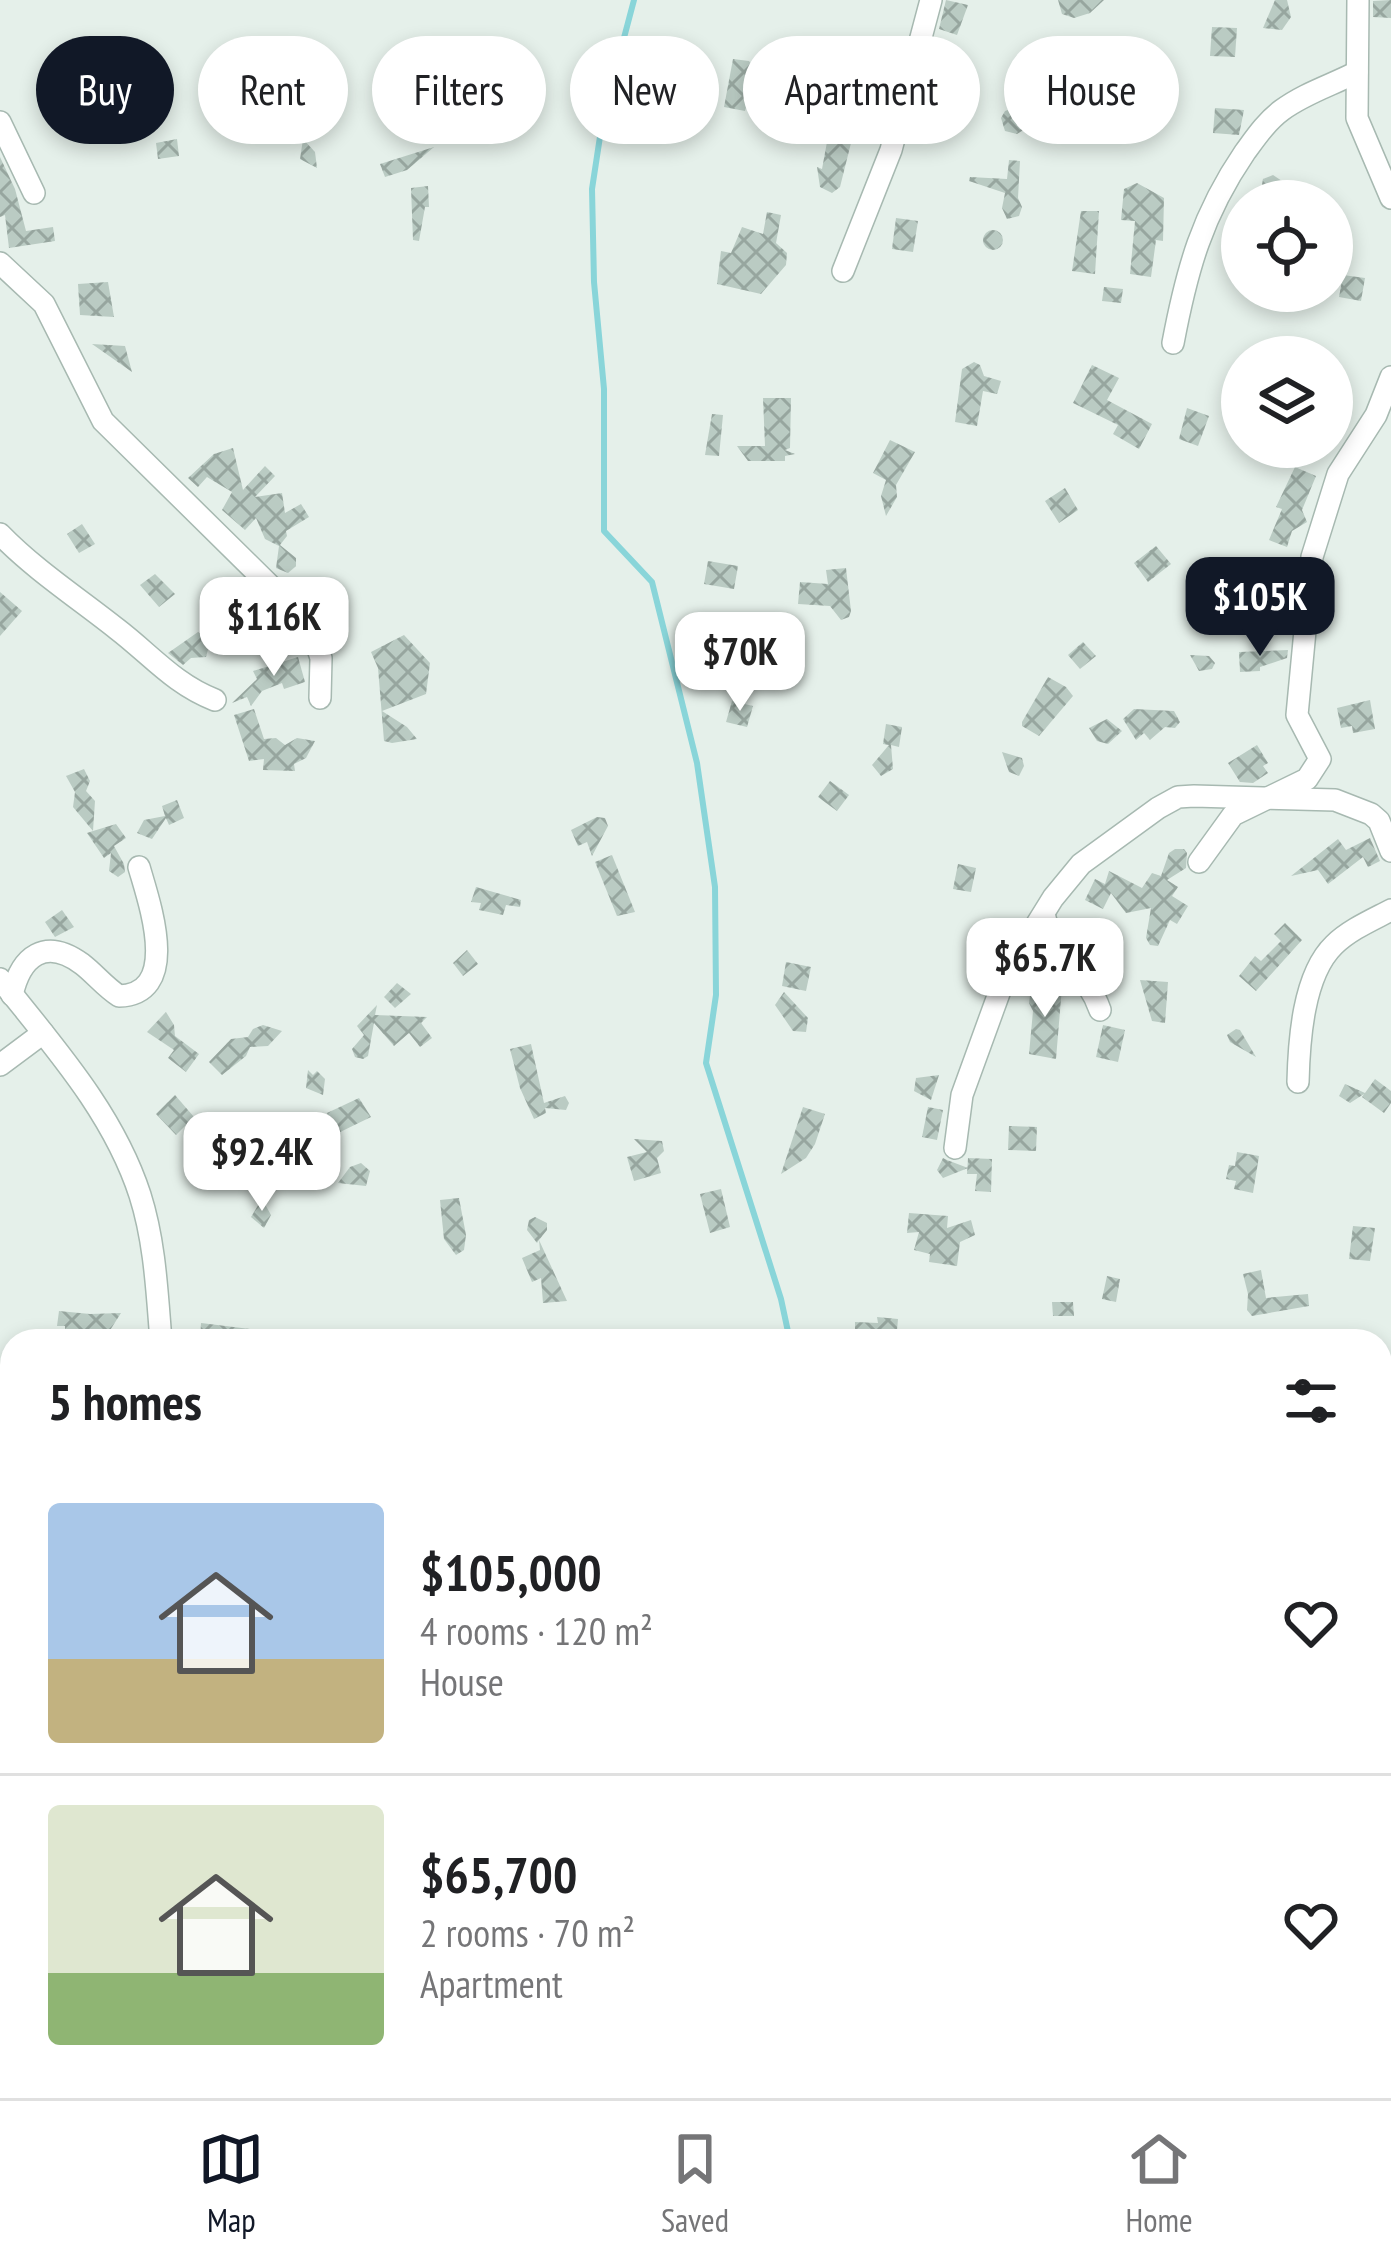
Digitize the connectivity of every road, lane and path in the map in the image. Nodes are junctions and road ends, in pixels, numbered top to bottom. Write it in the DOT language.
graph roads {
  1 [pos="931,0"];
  2 [pos="1358,0"];
  3 [pos="1358,73"];
  4 [pos="0,122"];
  5 [pos="34,193"];
  6 [pos="1391,198"];
  7 [pos="0,263"];
  8 [pos="843,271"];
  9 [pos="1173,343"];
  10 [pos="1391,377"];
  11 [pos="0,534"];
  12 [pos="320,698"];
  13 [pos="215,700"];
  14 [pos="1261,799"];
  15 [pos="1391,851"];
  16 [pos="1199,862"];
  17 [pos="139,867"];
  18 [pos="1391,910"];
  19 [pos="1044,914"];
  20 [pos="6,987"];
  21 [pos="1100,1010"];
  22 [pos="44,1033"];
  23 [pos="0,1065"];
  24 [pos="1298,1082"];
  25 [pos="955,1148"];
  26 [pos="159,1329"];
  1 -- 8 [label="street"];
  2 -- 3 [label="street"];
  3 -- 6 [label="street"];
  3 -- 9 [label="street"];
  4 -- 5 [label="street"];
  7 -- 12 [label="street"];
  10 -- 14 [label="street"];
  11 -- 13 [label="street"];
  14 -- 15 [label="street"];
  14 -- 16 [label="street"];
  14 -- 19 [label="street"];
  17 -- 20 [label="street"];
  18 -- 24 [label="street"];
  19 -- 21 [label="street"];
  19 -- 25 [label="street"];
  20 -- 22 [label="street"];
  22 -- 23 [label="street"];
  22 -- 26 [label="street"];
}
